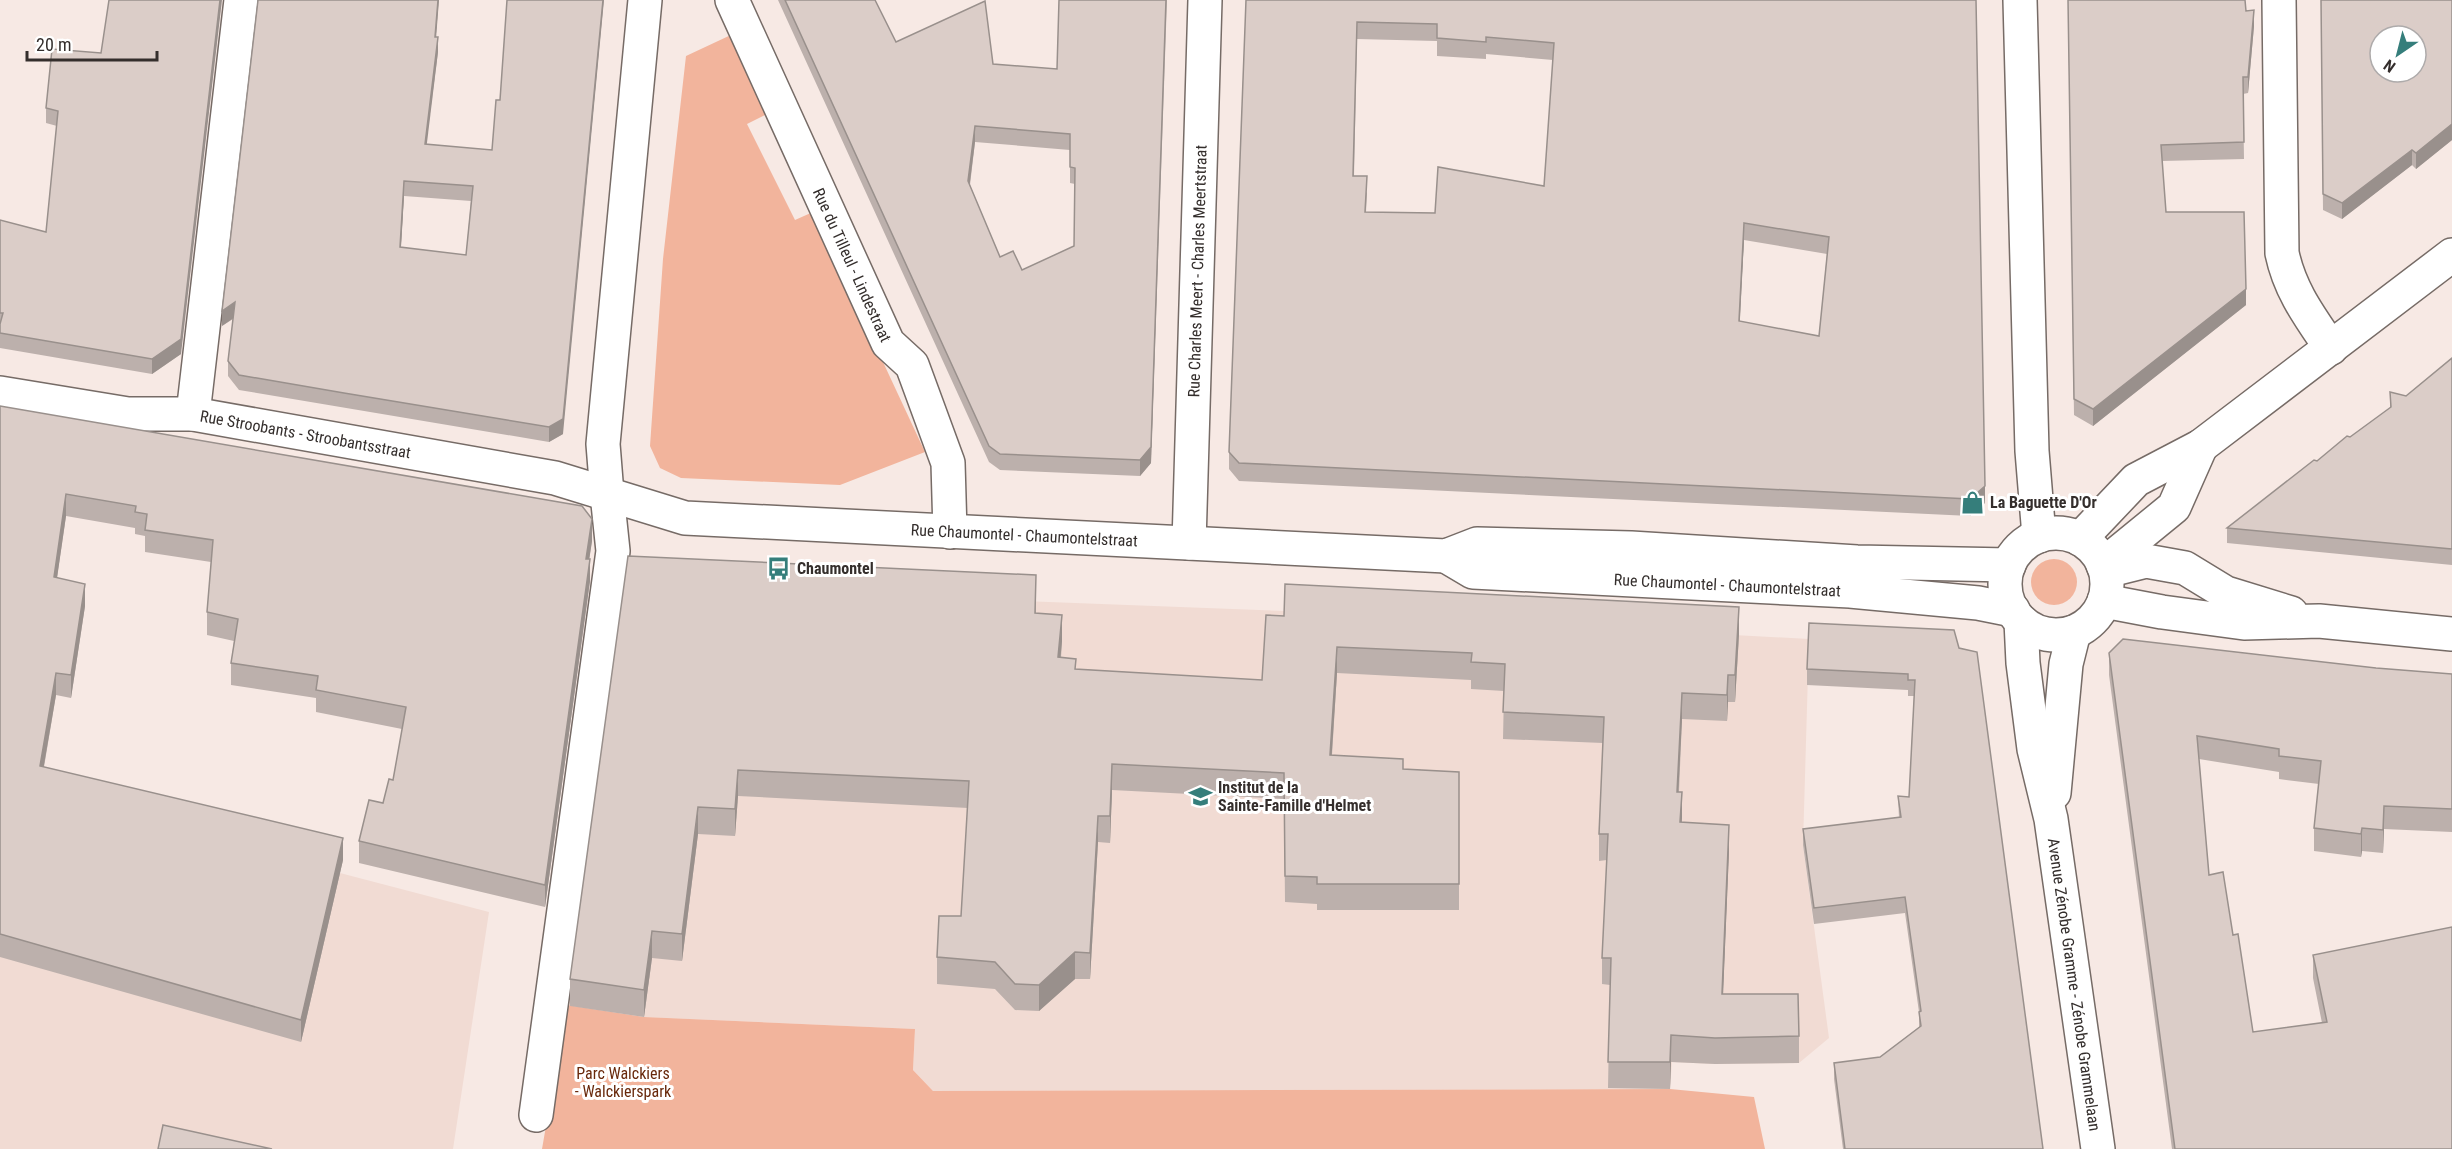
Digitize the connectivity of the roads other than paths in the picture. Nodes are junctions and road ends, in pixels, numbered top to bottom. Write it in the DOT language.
graph roads {
  1 [pos="241,0"];
  2 [pos="645,0"];
  3 [pos="732,0"];
  4 [pos="1205,0"];
  5 [pos="2020,0"];
  6 [pos="2279,0"];
  7 [pos="2452,255"];
  8 [pos="2331,348"];
  9 [pos="0,393"];
  10 [pos="193,414"];
  11 [pos="2201,446"];
  12 [pos="607,494"];
  13 [pos="2163,518"];
  14 [pos="950,532"];
  15 [pos="2039,536"];
  16 [pos="2080,539"];
  17 [pos="1189,543"];
  18 [pos="1446,556"];
  19 [pos="2009,565"];
  20 [pos="2185,568"];
  21 [pos="2104,579"];
  22 [pos="2017,615"];
  23 [pos="2319,621"];
  24 [pos="2074,632"];
  25 [pos="2452,634"];
  26 [pos="2051,819"];
  27 [pos="536,1114"];
  28 [pos="2098,1149"];
  1 -- 10 [label="street"];
  2 -- 12 [label="street"];
  3 -- 14 [label="street, Rue du Tilleul - Lindestraat"];
  4 -- 17 [label="street, Rue Charles Meert - Charles Meertstraat"];
  5 -- 15 [label="street"];
  6 -- 8 [label="street"];
  7 -- 8 [label="street"];
  8 -- 11 [label="street"];
  9 -- 10 [label="street, Rue Stroobants - Stroobantsstraat"];
  10 -- 12 [label="street, Rue Stroobants - Stroobantsstraat"];
  11 -- 13 [label="street"];
  11 -- 16 [label="street"];
  12 -- 14 [label="street, Rue Chaumontel - Chaumontelstraat"];
  12 -- 27 [label="street"];
  13 -- 20 [label="street"];
  13 -- 21 [label="street"];
  14 -- 17 [label="street, Rue Chaumontel - Chaumontelstraat"];
  15 -- 16 [label="street"];
  15 -- 19 [label="street"];
  16 -- 21 [label="street"];
  17 -- 18 [label="street, Rue Chaumontel - Chaumontelstraat"];
  18 -- 19 [label="street, Rue Chaumontel - Chaumontelstraat"];
  18 -- 22 [label="street, Rue Chaumontel - Chaumontelstraat"];
  19 -- 22 [label="street, Avenue Zénobe Gramme - Zénobe Grammelaan"];
  20 -- 21 [label="street"];
  20 -- 23 [label="street"];
  21 -- 23 [label="street"];
  21 -- 24 [label="street"];
  22 -- 24 [label="street"];
  22 -- 26 [label="street, Avenue Zénobe Gramme - Zénobe Grammelaan"];
  23 -- 25 [label="street"];
  24 -- 26 [label="street, Avenue Zénobe Gramme - Zénobe Grammelaan"];
  26 -- 28 [label="street, Avenue Zénobe Gramme - Zénobe Grammelaan"];
}
